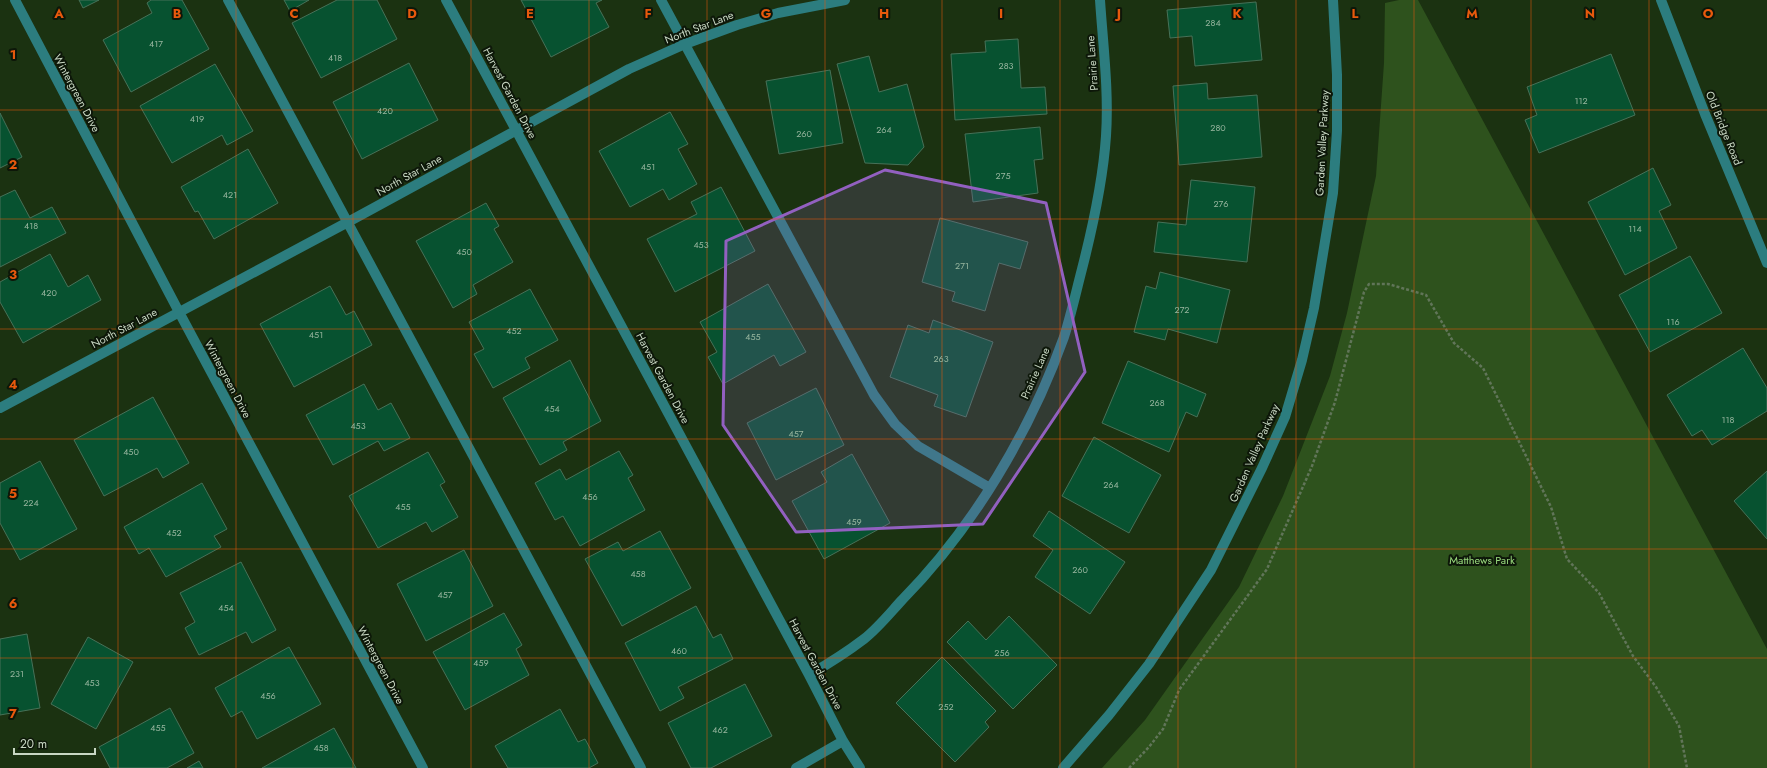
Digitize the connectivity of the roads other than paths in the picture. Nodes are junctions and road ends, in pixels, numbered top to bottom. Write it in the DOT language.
graph roads {
  1 [pos="15,0"];
  2 [pos="228,0"];
  3 [pos="446,0"];
  4 [pos="661,0"];
  5 [pos="845,0"];
  6 [pos="1100,0"];
  7 [pos="1333,0"];
  8 [pos="1661,0"];
  9 [pos="685,44"];
  10 [pos="516,130"];
  11 [pos="348,222"];
  12 [pos="1767,263"];
  13 [pos="179,312"];
  14 [pos="0,408"];
  15 [pos="990,488"];
  16 [pos="809,676"];
  17 [pos="843,741"];
  18 [pos="423,768"];
  19 [pos="641,768"];
  20 [pos="796,768"];
  21 [pos="860,768"];
  22 [pos="1064,768"];
  1 -- 13 [label="street, Wintergreen Drive"];
  2 -- 11 [label="street"];
  3 -- 10 [label="street, Harvest Garden Drive"];
  4 -- 9 [label="street"];
  5 -- 9 [label="street, North Star Lane"];
  6 -- 15 [label="street, Prairie Lane"];
  7 -- 22 [label="street, Garden Valley Parkway"];
  8 -- 12 [label="street, Old Bridge Road"];
  9 -- 10 [label="street, North Star Lane"];
  9 -- 15 [label="street"];
  10 -- 11 [label="street, North Star Lane"];
  10 -- 16 [label="street, Harvest Garden Drive"];
  11 -- 13 [label="street, North Star Lane"];
  11 -- 19 [label="street"];
  13 -- 14 [label="street, North Star Lane"];
  13 -- 18 [label="street, Wintergreen Drive"];
  15 -- 16 [label="street, Prairie Lane"];
  16 -- 17 [label="street, Harvest Garden Drive"];
  17 -- 20 [label="street"];
  17 -- 21 [label="street, Harvest Garden Drive"];
}
